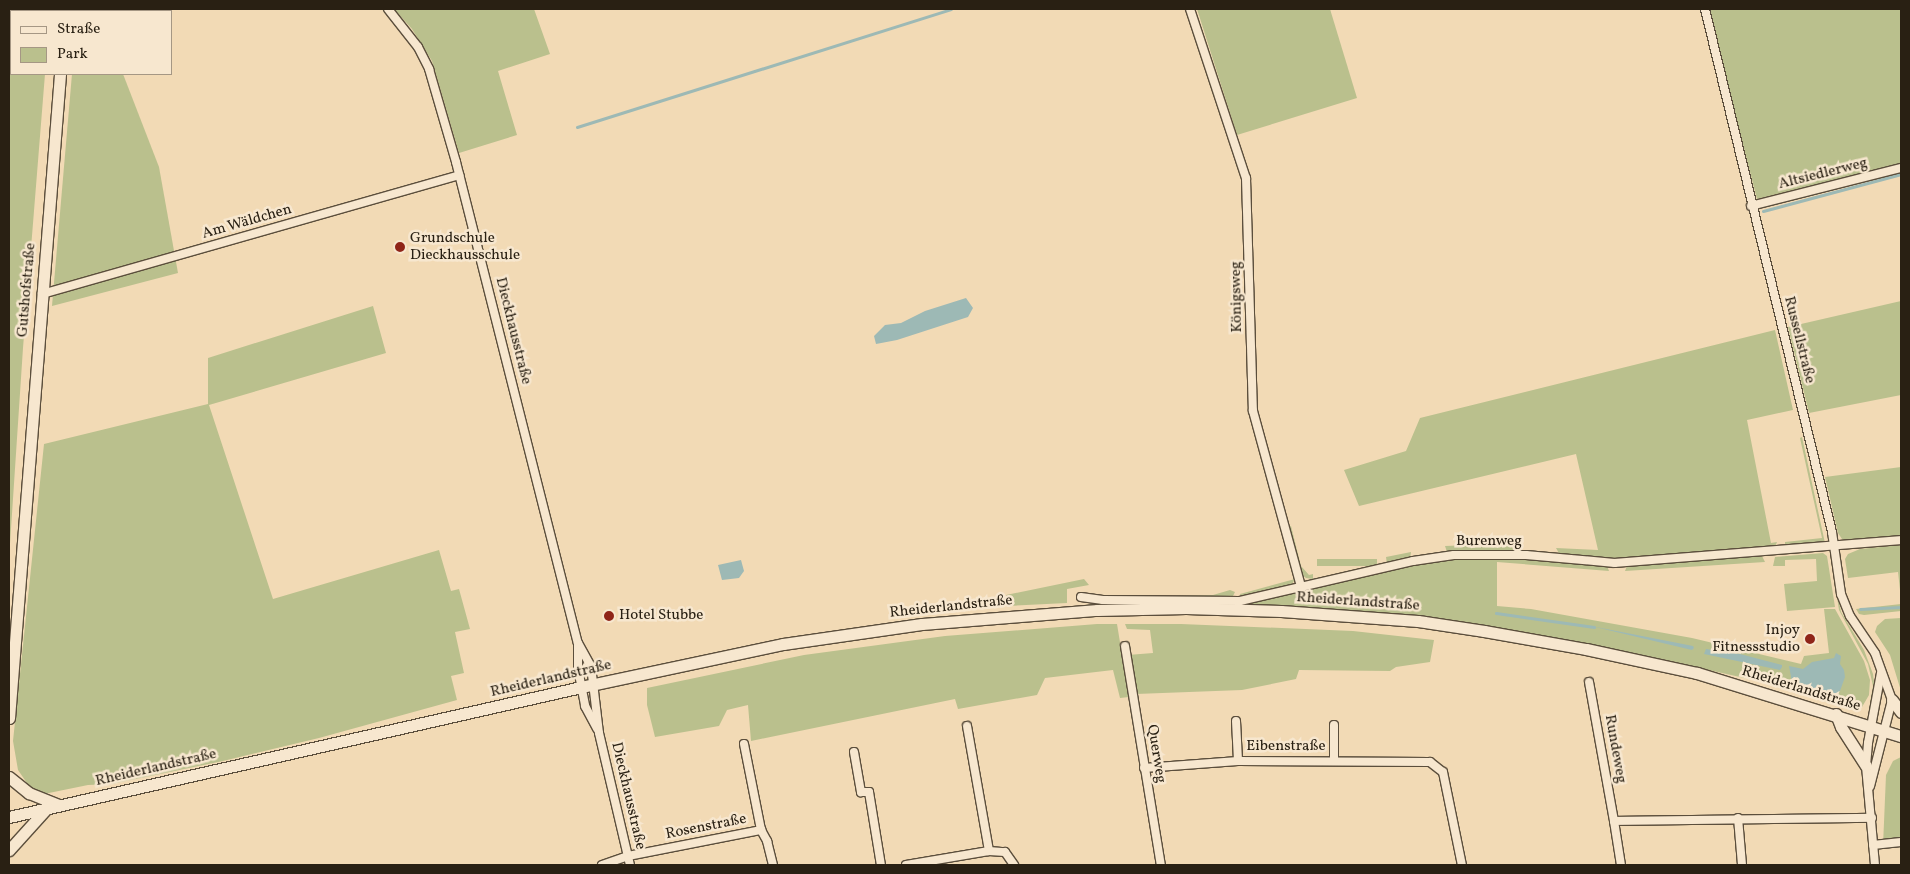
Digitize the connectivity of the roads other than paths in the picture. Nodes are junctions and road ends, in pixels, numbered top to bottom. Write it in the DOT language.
graph roads {
  1 [pos="388,9"];
  2 [pos="1190,9"];
  3 [pos="1705,9"];
  4 [pos="60,75"];
  5 [pos="1901,168"];
  6 [pos="459,175"];
  7 [pos="1751,206"];
  8 [pos="42,294"];
  9 [pos="1901,540"];
  10 [pos="1834,546"];
  11 [pos="1301,587"];
  12 [pos="1081,597"];
  13 [pos="578,643"];
  14 [pos="1125,646"];
  15 [pos="1882,671"];
  16 [pos="1589,682"];
  17 [pos="594,684"];
  18 [pos="581,687"];
  19 [pos="1892,700"];
  20 [pos="1901,712"];
  21 [pos="1836,714"];
  22 [pos="9,718"];
  23 [pos="1236,721"];
  24 [pos="1334,725"];
  25 [pos="966,726"];
  26 [pos="1871,726"];
  27 [pos="1885,730"];
  28 [pos="599,733"];
  29 [pos="1901,736"];
  30 [pos="744,744"];
  31 [pos="854,752"];
  32 [pos="1238,761"];
  33 [pos="1334,761"];
  34 [pos="1866,766"];
  35 [pos="1144,768"];
  36 [pos="9,777"];
  37 [pos="1870,786"];
  38 [pos="58,805"];
  39 [pos="46,808"];
  40 [pos="9,817"];
  41 [pos="1738,818"];
  42 [pos="1872,818"];
  43 [pos="1614,821"];
  44 [pos="761,830"];
  45 [pos="1901,842"];
  46 [pos="1873,845"];
  47 [pos="9,850"];
  48 [pos="989,851"];
  49 [pos="628,856"];
  50 [pos="602,865"];
  51 [pos="630,865"];
  52 [pos="772,865"];
  53 [pos="881,865"];
  54 [pos="906,865"];
  55 [pos="1014,865"];
  56 [pos="1161,865"];
  57 [pos="1462,865"];
  58 [pos="1621,865"];
  59 [pos="1742,865"];
  60 [pos="1875,865"];
  1 -- 6 [label="street, Dieckhausstraße"];
  2 -- 11 [label="street, Königsweg"];
  3 -- 7 [label="street, Russellstraße"];
  4 -- 8 [label="main road, Gutshofstraße"];
  5 -- 7 [label="street, Altsiedlerweg"];
  6 -- 8 [label="street, Am Wäldchen"];
  6 -- 13 [label="street, Dieckhausstraße"];
  7 -- 10 [label="street, Russellstraße"];
  8 -- 22 [label="main road, Gutshofstraße"];
  9 -- 10 [label="street, Burenweg"];
  10 -- 11 [label="street, Burenweg"];
  10 -- 15 [label="street, Russellstraße"];
  11 -- 12 [label="street, Burenweg"];
  13 -- 17 [label="street, Dieckhausstraße"];
  13 -- 18 [label="street, Dieckhausstraße"];
  14 -- 35 [label="street, Querweg"];
  15 -- 19 [label="street, Russellstraße"];
  15 -- 26 [label="street"];
  16 -- 43 [label="street, Rundeweg"];
  17 -- 18 [label="main road, Rheiderlandstraße"];
  17 -- 21 [label="main road, Rheiderlandstraße"];
  17 -- 28 [label="street, Dieckhausstraße"];
  18 -- 28 [label="street, Dieckhausstraße"];
  18 -- 38 [label="main road, Rheiderlandstraße"];
  19 -- 20 [label="main road"];
  19 -- 27 [label="street"];
  21 -- 26 [label="main road, Rheiderlandstraße"];
  21 -- 34 [label="main road"];
  23 -- 32 [label="street, Eibenstraße"];
  24 -- 33 [label="street, Eibenstraße"];
  25 -- 48 [label="street"];
  26 -- 27 [label="main road, Rheiderlandstraße"];
  26 -- 34 [label="street"];
  27 -- 29 [label="main road, Rheiderlandstraße"];
  27 -- 37 [label="street"];
  28 -- 49 [label="street, Dieckhausstraße"];
  30 -- 44 [label="street, Rosenstraße"];
  31 -- 53 [label="street"];
  32 -- 33 [label="street, Eibenstraße"];
  32 -- 35 [label="street, Eibenstraße"];
  33 -- 57 [label="street, Eibenstraße"];
  34 -- 37 [label="street"];
  35 -- 56 [label="street, Querweg"];
  36 -- 38 [label="main road"];
  37 -- 42 [label="street"];
  38 -- 39 [label="main road, Rheiderlandstraße"];
  39 -- 40 [label="main road, Rheiderlandstraße"];
  39 -- 47 [label="main road"];
  41 -- 42 [label="street"];
  41 -- 43 [label="street"];
  41 -- 59 [label="street"];
  42 -- 46 [label="street"];
  43 -- 58 [label="street, Rundeweg"];
  44 -- 49 [label="street, Rosenstraße"];
  44 -- 52 [label="street, Rosenstraße"];
  45 -- 46 [label="street"];
  46 -- 60 [label="street"];
  48 -- 54 [label="street"];
  48 -- 55 [label="street"];
  49 -- 50 [label="street, Rosenstraße"];
  49 -- 51 [label="street, Dieckhausstraße"];
}
